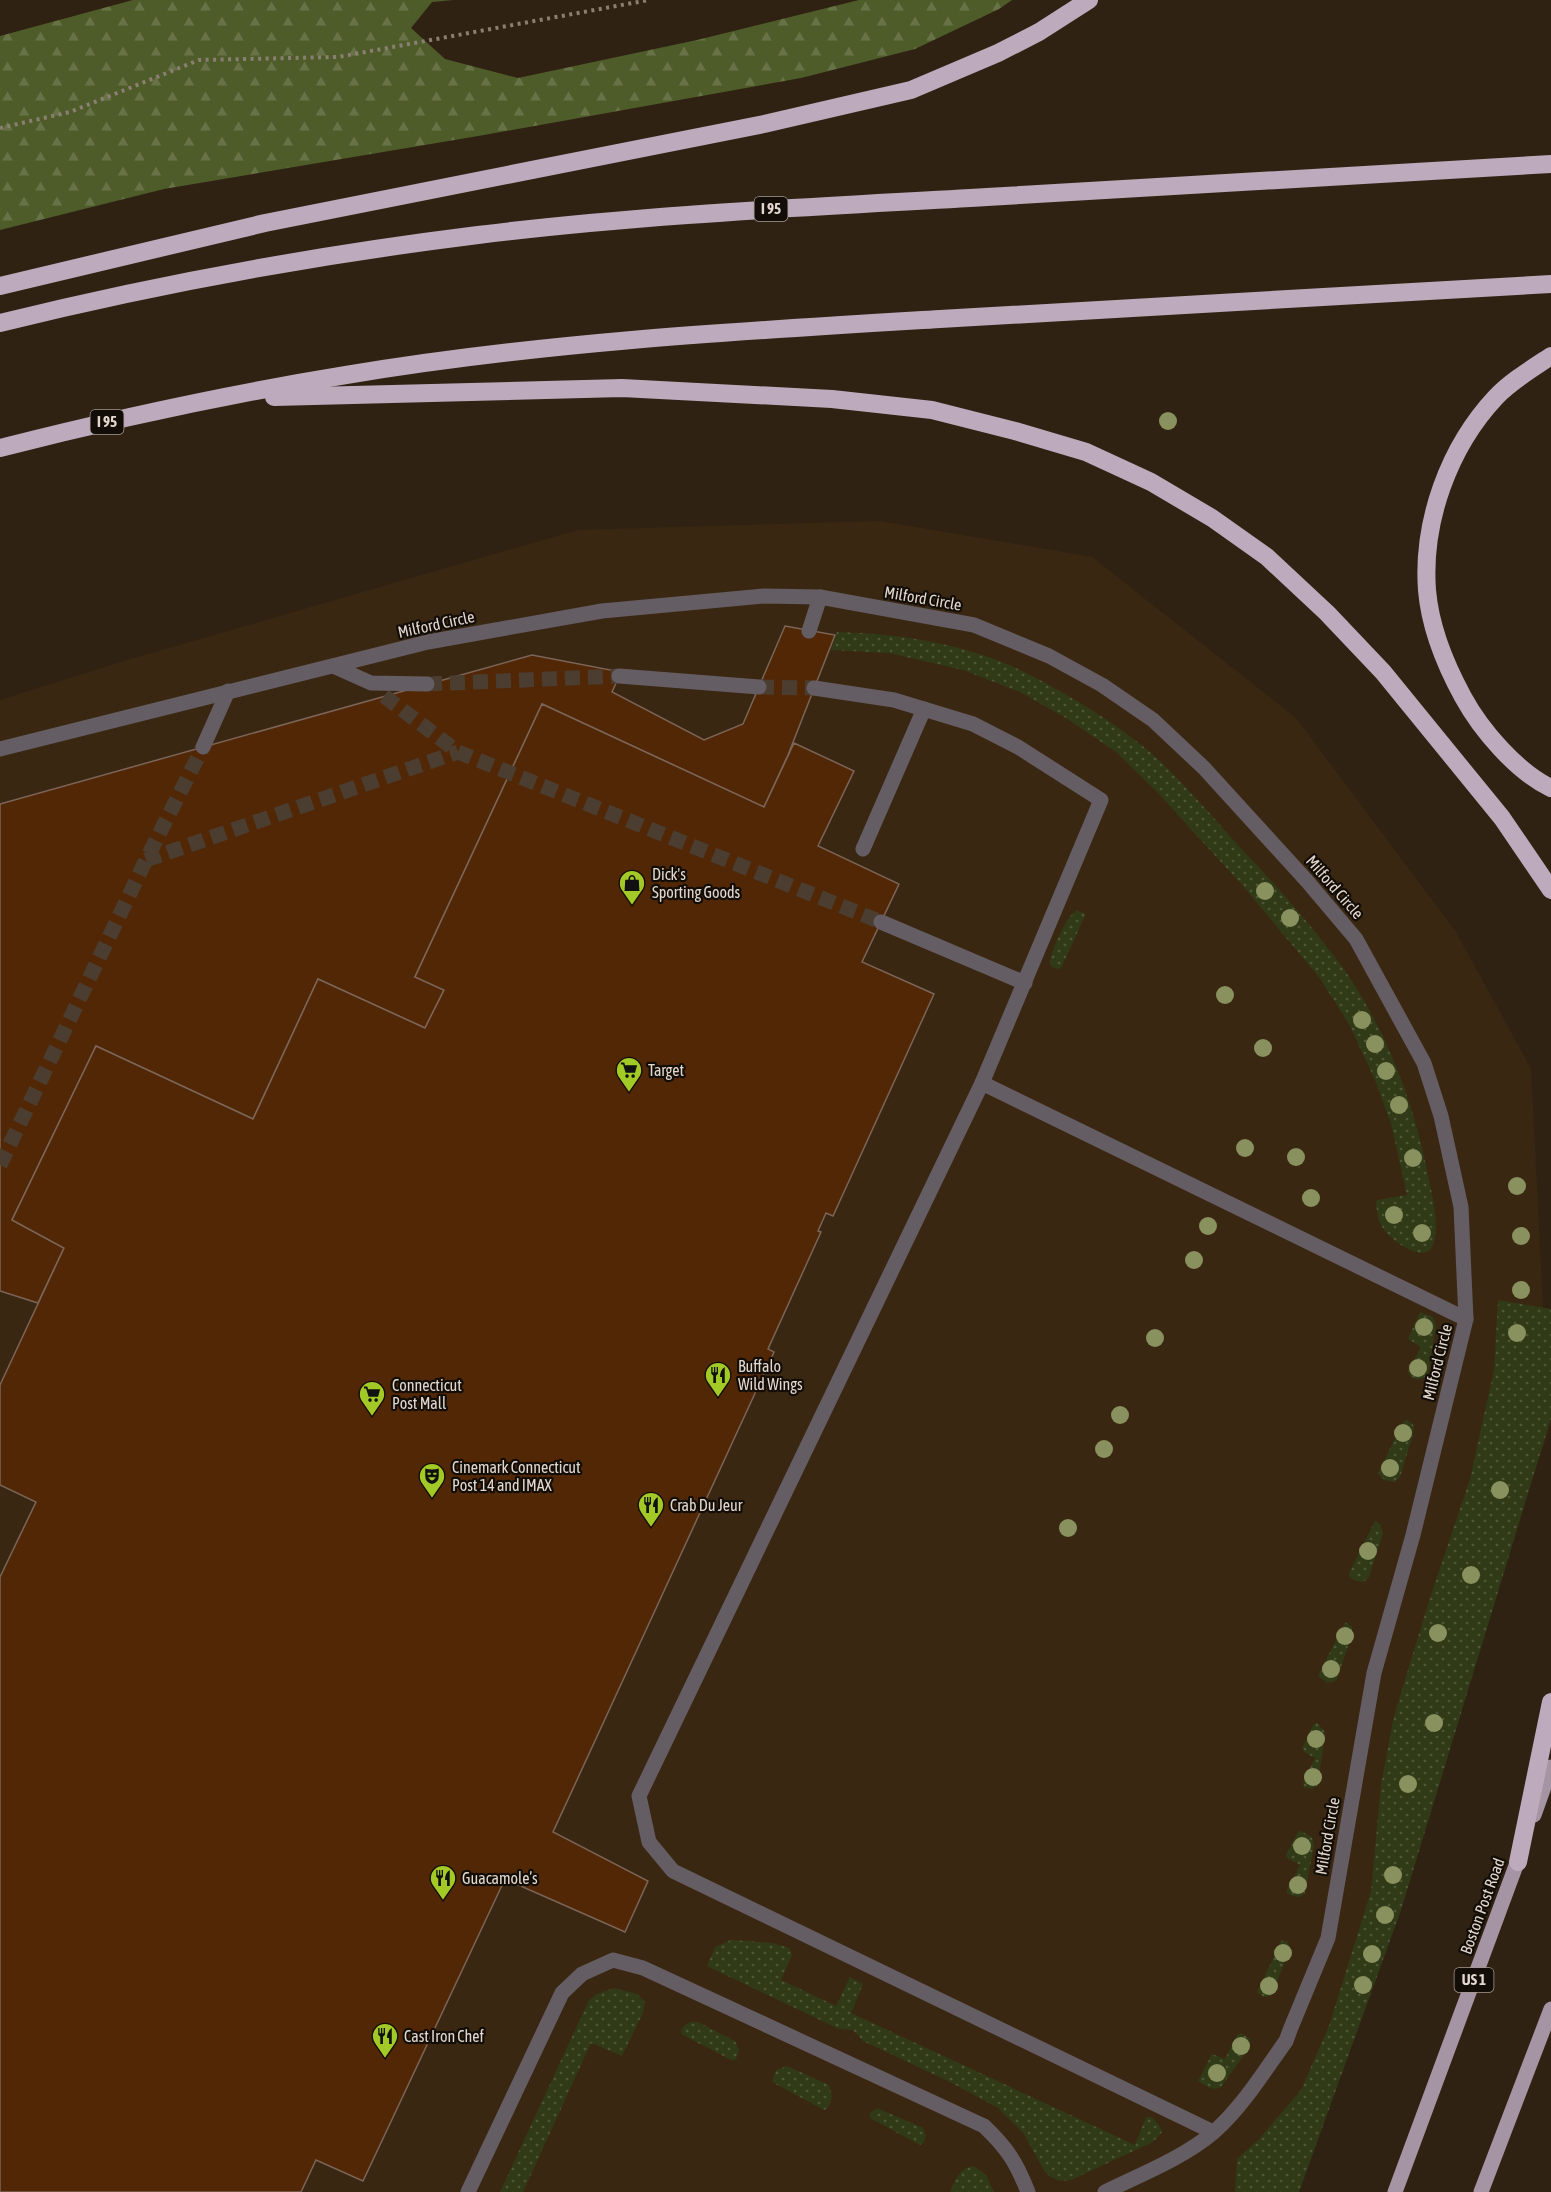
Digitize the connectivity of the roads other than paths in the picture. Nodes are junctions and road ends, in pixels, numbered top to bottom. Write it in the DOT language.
graph roads {
  1 [pos="1089,0"];
  2 [pos="1551,164"];
  3 [pos="1551,284"];
  4 [pos="0,286"];
  5 [pos="0,322"];
  6 [pos="1551,356"];
  7 [pos="215,398"];
  8 [pos="0,448"];
  9 [pos="820,597"];
  10 [pos="809,631"];
  11 [pos="333,666"];
  12 [pos="619,676"];
  13 [pos="370,683"];
  14 [pos="427,684"];
  15 [pos="759,687"];
  16 [pos="814,688"];
  17 [pos="228,691"];
  18 [pos="384,696"];
  19 [pos="924,709"];
  20 [pos="203,747"];
  21 [pos="0,748"];
  22 [pos="1551,788"];
  23 [pos="863,849"];
  24 [pos="1551,890"];
  25 [pos="881,922"];
  26 [pos="1025,983"];
  27 [pos="982,1083"];
  28 [pos="1466,1319"];
  29 [pos="1551,1702"];
  30 [pos="1551,1767"];
  31 [pos="1518,1862"];
  32 [pos="1551,2009"];
  33 [pos="1213,2132"];
  34 [pos="468,2192"];
  35 [pos="1028,2192"];
  36 [pos="1105,2192"];
  37 [pos="1395,2192"];
  38 [pos="1481,2192"];
  1 -- 4 [label="highway"];
  2 -- 5 [label="highway, I 95"];
  3 -- 7 [label="highway, I 95"];
  6 -- 22 [label="highway"];
  7 -- 8 [label="highway, I 95"];
  7 -- 24 [label="highway"];
  9 -- 10 [label="street"];
  9 -- 11 [label="street, Milford Circle"];
  9 -- 28 [label="street, Milford Circle"];
  11 -- 13 [label="street"];
  11 -- 17 [label="street, Milford Circle"];
  12 -- 15 [label="street"];
  13 -- 14 [label="street"];
  13 -- 18 [label="street"];
  16 -- 19 [label="street"];
  17 -- 20 [label="street"];
  17 -- 21 [label="street, Milford Circle"];
  19 -- 23 [label="street"];
  19 -- 26 [label="street"];
  25 -- 26 [label="street"];
  26 -- 27 [label="street"];
  27 -- 28 [label="street"];
  27 -- 33 [label="street"];
  28 -- 33 [label="street, Milford Circle"];
  29 -- 31 [label="highway"];
  30 -- 31 [label="main road, Boston Post Road / US 1"];
  31 -- 37 [label="main road, Boston Post Road / US 1"];
  32 -- 38 [label="main road"];
  33 -- 36 [label="street, Milford Circle"];
  34 -- 35 [label="street"];
}
